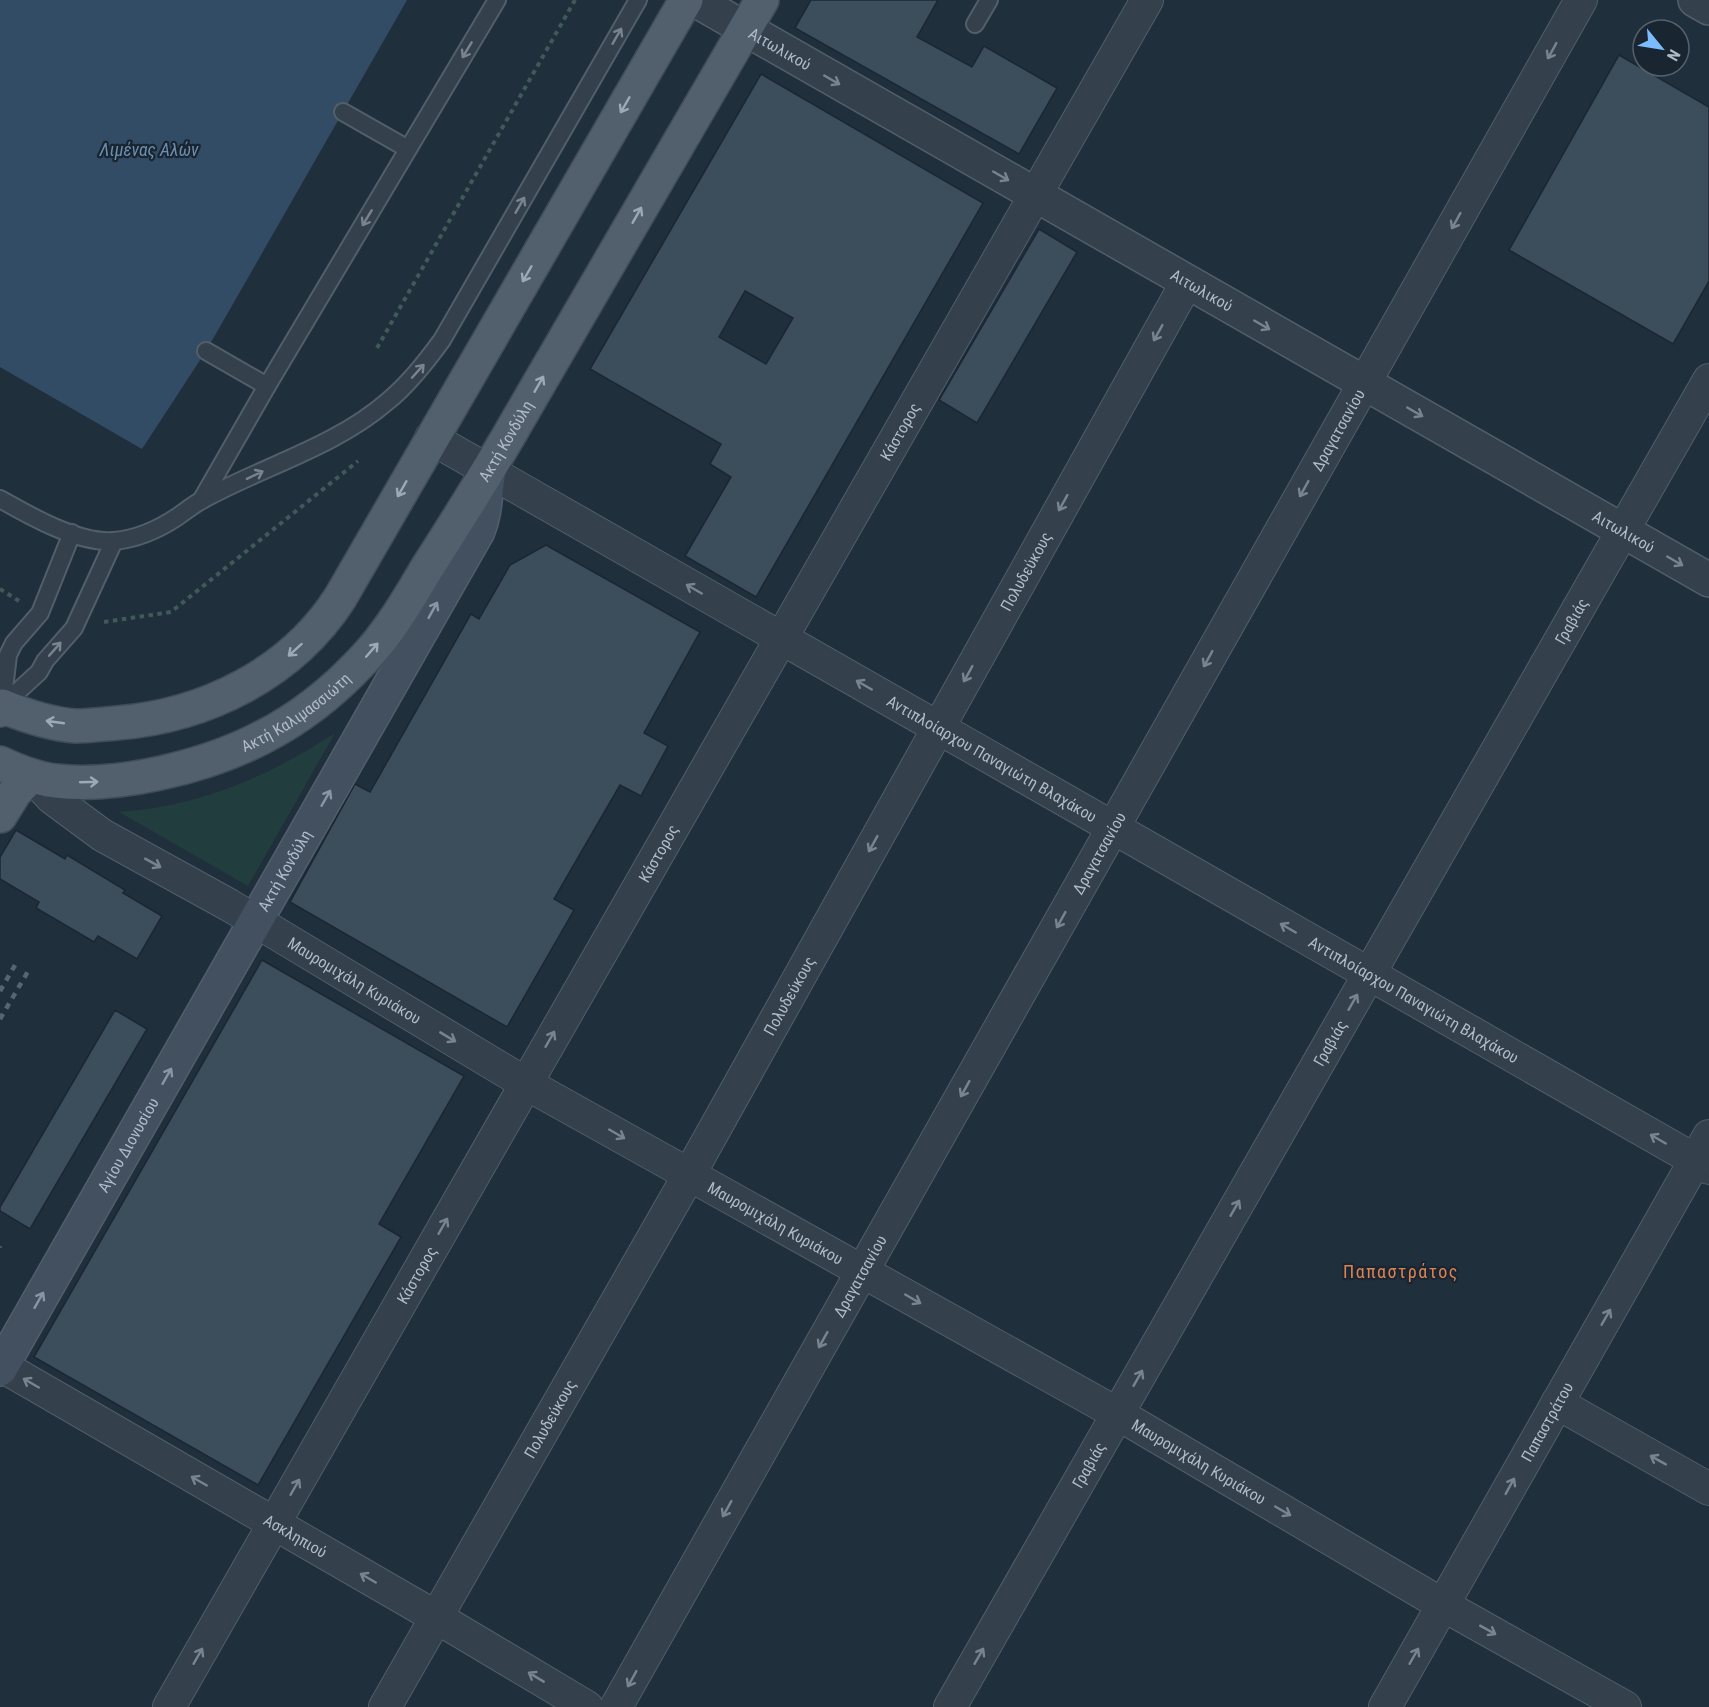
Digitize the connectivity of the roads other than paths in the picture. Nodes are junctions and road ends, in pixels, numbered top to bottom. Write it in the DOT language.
graph roads {
  1 [pos="497,0"];
  2 [pos="638,0"];
  3 [pos="686,0"];
  4 [pos="695,0"];
  5 [pos="762,0"];
  6 [pos="989,0"];
  7 [pos="1147,0"];
  8 [pos="1581,0"];
  9 [pos="1695,0"];
  10 [pos="1709,8"];
  11 [pos="975,24"];
  12 [pos="745,30"];
  13 [pos="344,112"];
  14 [pos="408,149"];
  15 [pos="1035,195"];
  16 [pos="1187,282"];
  17 [pos="206,351"];
  18 [pos="1709,380"];
  19 [pos="1364,383"];
  20 [pos="267,386"];
  21 [pos="431,438"];
  22 [pos="489,471"];
  23 [pos="0,499"];
  24 [pos="202,499"];
  25 [pos="1623,531"];
  26 [pos="72,533"];
  27 [pos="114,541"];
  28 [pos="1709,580"];
  29 [pos="781,638"];
  30 [pos="0,707"];
  31 [pos="938,728"];
  32 [pos="0,763"];
  33 [pos="32,776"];
  34 [pos="0,816"];
  35 [pos="1113,827"];
  36 [pos="255,921"];
  37 [pos="1369,974"];
  38 [pos="525,1083"];
  39 [pos="1704,1155"];
  40 [pos="689,1175"];
  41 [pos="862,1270"];
  42 [pos="1,1367"];
  43 [pos="1557,1403"];
  44 [pos="1118,1414"];
  45 [pos="1709,1489"];
  46 [pos="273,1524"];
  47 [pos="1443,1605"];
  48 [pos="436,1617"];
  49 [pos="169,1707"];
  50 [pos="385,1707"];
  51 [pos="587,1707"];
  52 [pos="616,1707"];
  53 [pos="950,1707"];
  54 [pos="1385,1707"];
  55 [pos="1625,1707"];
  1 -- 14 [label="lane, one-way"];
  24 -- 2 [label="lane, one-way"];
  3 -- 21 [label="main road, one-way"];
  4 -- 12 [label="street, Αιτωλικού"];
  5 -- 12 [label="main road, Ακτή Κονδύλη"];
  6 -- 11 [label="lane"];
  7 -- 15 [label="street, Κάστορος"];
  8 -- 19 [label="street, Δραγατσανίου, one-way"];
  9 -- 10 [label="street"];
  12 -- 15 [label="street, Αιτωλικού, one-way"];
  22 -- 12 [label="main road, Ακτή Κονδύλη, one-way"];
  13 -- 14 [label="lane"];
  14 -- 20 [label="lane, one-way"];
  15 -- 16 [label="street, Αιτωλικού"];
  15 -- 29 [label="street, Κάστορος"];
  16 -- 19 [label="street, Αιτωλικού, one-way"];
  16 -- 31 [label="street, Πολυδεύκους, one-way"];
  17 -- 20 [label="lane"];
  18 -- 25 [label="street, Γραβιάς"];
  19 -- 25 [label="street, Αιτωλικού, one-way"];
  19 -- 35 [label="street, Δραγατσανίου, one-way"];
  20 -- 24 [label="lane"];
  21 -- 22 [label="street, Αντιπλοίαρχου Παναγιώτη Βλαχάκου"];
  21 -- 30 [label="main road, one-way"];
  29 -- 22 [label="street, Αντιπλοίαρχου Παναγιώτη Βλαχάκου, one-way"];
  33 -- 22 [label="main road, Ακτή Καλιμασσιώτη, one-way"];
  36 -- 22 [label="main road, Ακτή Κονδύλη, one-way"];
  23 -- 26 [label="lane"];
  24 -- 27 [label="lane"];
  25 -- 28 [label="street, Αιτωλικού, one-way"];
  25 -- 37 [label="street, Γραβιάς"];
  26 -- 27 [label="lane"];
  26 -- 30 [label="lane"];
  30 -- 27 [label="lane, one-way"];
  31 -- 29 [label="street, Αντιπλοίαρχου Παναγιώτη Βλαχάκου, one-way"];
  38 -- 29 [label="street, Κάστορος, one-way"];
  31 -- 35 [label="street, Αντιπλοίαρχου Παναγιώτη Βλαχάκου"];
  31 -- 40 [label="street, Πολυδεύκους, one-way"];
  32 -- 33 [label="main road, Ακτή Καλιμασσιώτη"];
  33 -- 34 [label="main road"];
  33 -- 36 [label="street, Μαυρομιχάλη Κυριάκου, one-way"];
  37 -- 35 [label="street, Αντιπλοίαρχου Παναγιώτη Βλαχάκου, one-way"];
  35 -- 41 [label="street, Δραγατσανίου, one-way"];
  36 -- 38 [label="street, Μαυρομιχάλη Κυριάκου, one-way"];
  42 -- 36 [label="main road, Αγίου Διονυσίου, one-way"];
  39 -- 37 [label="street, Αντιπλοίαρχου Παναγιώτη Βλαχάκου, one-way"];
  44 -- 37 [label="street, Γραβιάς, one-way"];
  38 -- 40 [label="street, Μαυρομιχάλη Κυριάκου, one-way"];
  46 -- 38 [label="street, Κάστορος, one-way"];
  43 -- 39 [label="street, Παπαστράτου, one-way"];
  40 -- 41 [label="street, Μαυρομιχάλη Κυριάκου"];
  40 -- 48 [label="street, Πολυδεύκους"];
  41 -- 44 [label="street, Μαυρομιχάλη Κυριάκου, one-way"];
  41 -- 52 [label="street, Δραγατσανίου, one-way"];
  46 -- 42 [label="street, Ασκληπιού, one-way"];
  45 -- 43 [label="street, one-way"];
  47 -- 43 [label="street, Παπαστράτου, one-way"];
  44 -- 47 [label="street, Μαυρομιχάλη Κυριάκου, one-way"];
  53 -- 44 [label="street, Γραβιάς, one-way"];
  48 -- 46 [label="street, Ασκληπιού, one-way"];
  49 -- 46 [label="street, Κάστορος, one-way"];
  54 -- 47 [label="street, Παπαστράτου, one-way"];
  47 -- 55 [label="street, Μαυρομιχάλη Κυριάκου, one-way"];
  48 -- 50 [label="street, Πολυδεύκους"];
  51 -- 48 [label="street, Ασκληπιού, one-way"];
}
